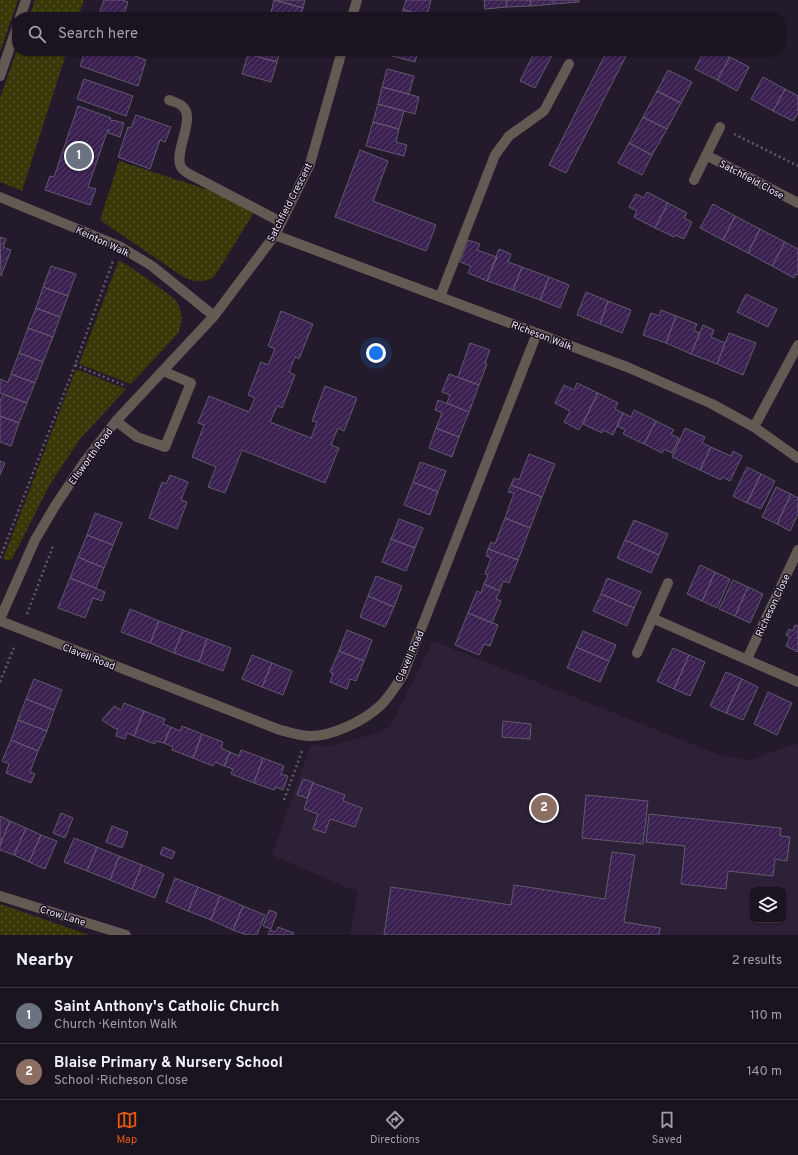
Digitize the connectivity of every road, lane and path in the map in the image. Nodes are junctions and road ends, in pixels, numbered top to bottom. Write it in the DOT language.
graph roads {
  1 [pos="26,0"];
  2 [pos="356,0"];
  3 [pos="22,12"];
  4 [pos="353,12"];
  5 [pos="12,41"];
  6 [pos="341,56"];
  7 [pos="569,64"];
  8 [pos="0,76"];
  9 [pos="169,100"];
  10 [pos="720,127"];
  11 [pos="706,155"];
  12 [pos="798,166"];
  13 [pos="694,180"];
  14 [pos="0,197"];
  15 [pos="798,203"];
  16 [pos="281,222"];
  17 [pos="275,235"];
  18 [pos="118,246"];
  19 [pos="440,296"];
  20 [pos="214,316"];
  21 [pos="537,333"];
  22 [pos="798,345"];
  23 [pos="75,365"];
  24 [pos="163,371"];
  25 [pos="143,393"];
  26 [pos="116,421"];
  27 [pos="754,427"];
  28 [pos="798,458"];
  29 [pos="54,542"];
  30 [pos="798,550"];
  31 [pos="0,558"];
  32 [pos="668,583"];
  33 [pos="652,618"];
  34 [pos="0,620"];
  35 [pos="21,629"];
  36 [pos="637,653"];
  37 [pos="746,659"];
  38 [pos="0,682"];
  39 [pos="798,682"];
  40 [pos="308,736"];
  41 [pos="284,800"];
  42 [pos="0,896"];
  43 [pos="126,935"];
  1 -- 3 [label="street"];
  2 -- 4 [label="street"];
  5 -- 8 [label="street"];
  6 -- 16 [label="street, Satchfield Crescent"];
  7 -- 19 [label="street"];
  9 -- 16 [label="street"];
  10 -- 11 [label="street"];
  10 -- 12 [label="path"];
  11 -- 13 [label="street"];
  11 -- 15 [label="street, Satchfield Close"];
  14 -- 18 [label="street, Keinton Walk"];
  16 -- 17 [label="street, Satchfield Crescent"];
  17 -- 19 [label="street, Richeson Walk"];
  17 -- 20 [label="street, Satchfield Crescent"];
  18 -- 20 [label="street, Keinton Walk"];
  18 -- 23 [label="path"];
  19 -- 21 [label="street, Richeson Walk"];
  20 -- 24 [label="street, Ellsworth Road"];
  21 -- 27 [label="street, Richeson Walk"];
  21 -- 40 [label="street, Clavell Road"];
  22 -- 27 [label="street"];
  23 -- 25 [label="path"];
  23 -- 31 [label="path"];
  24 -- 25 [label="street, Ellsworth Road"];
  24 -- 26 [label="street"];
  25 -- 26 [label="street, Ellsworth Road"];
  26 -- 34 [label="street, Ellsworth Road"];
  27 -- 28 [label="street, Richeson Walk"];
  29 -- 35 [label="path"];
  30 -- 37 [label="street, Richeson Close"];
  32 -- 33 [label="street"];
  33 -- 36 [label="street"];
  33 -- 37 [label="street"];
  34 -- 35 [label="street, Clavell Road"];
  35 -- 38 [label="path"];
  35 -- 40 [label="street, Clavell Road"];
  37 -- 39 [label="street"];
  40 -- 41 [label="path"];
  42 -- 43 [label="street, Crow Lane"];
}
